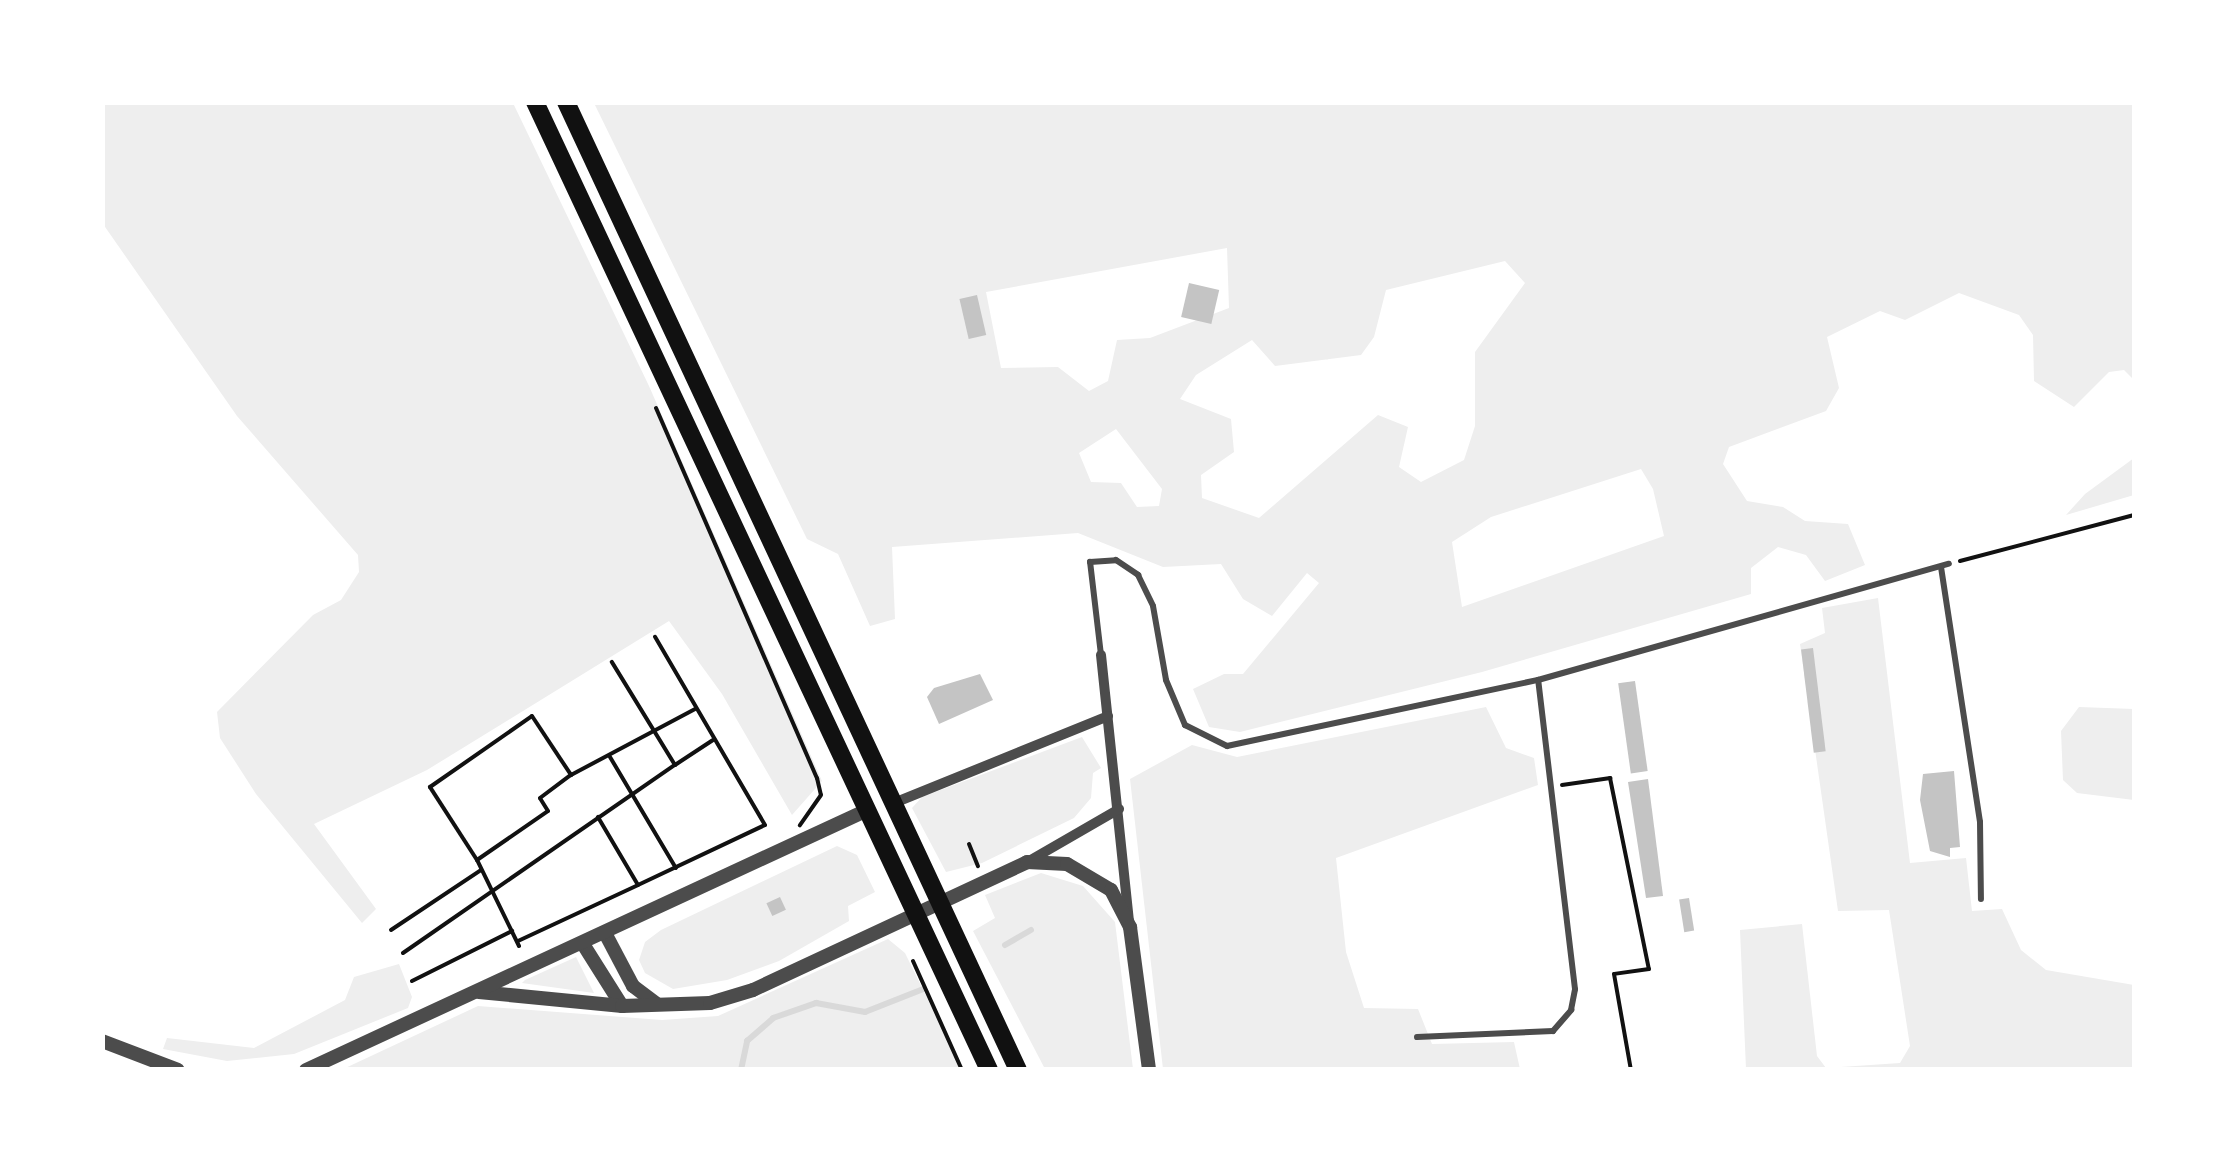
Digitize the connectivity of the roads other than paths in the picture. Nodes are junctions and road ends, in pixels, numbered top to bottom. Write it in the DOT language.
graph roads {
  1 [pos="535,102"];
  2 [pos="566,102"];
  3 [pos="1101,655"];
  4 [pos="1538,680"];
  5 [pos="1108,716"];
  6 [pos="894,802"];
  7 [pos="1119,809"];
  8 [pos="865,811"];
  9 [pos="1028,862"];
  10 [pos="1981,899"];
  11 [pos="1130,927"];
  12 [pos="605,934"];
  13 [pos="583,944"];
  14 [pos="479,992"];
  15 [pos="622,1006"];
  16 [pos="662,1007"];
  17 [pos="1418,1037"];
  18 [pos="102,1041"];
  19 [pos="178,1070"];
  20 [pos="306,1070"];
  21 [pos="988,1070"];
  22 [pos="1018,1070"];
  23 [pos="1149,1070"];
  1 -- 8 [label="main road"];
  2 -- 6 [label="main road"];
  3 -- 4 [label="lane"];
  3 -- 5 [label="street"];
  4 -- 10 [label="lane"];
  4 -- 17 [label="lane"];
  5 -- 6 [label="street"];
  5 -- 7 [label="street"];
  6 -- 22 [label="main road"];
  7 -- 9 [label="street"];
  7 -- 11 [label="street"];
  8 -- 12 [label="street"];
  8 -- 21 [label="main road"];
  9 -- 11 [label="street"];
  9 -- 16 [label="street"];
  11 -- 23 [label="street"];
  12 -- 13 [label="street"];
  12 -- 16 [label="street"];
  13 -- 14 [label="street"];
  13 -- 15 [label="street"];
  14 -- 15 [label="street"];
  14 -- 20 [label="street"];
  15 -- 16 [label="street"];
  18 -- 19 [label="street"];
}
